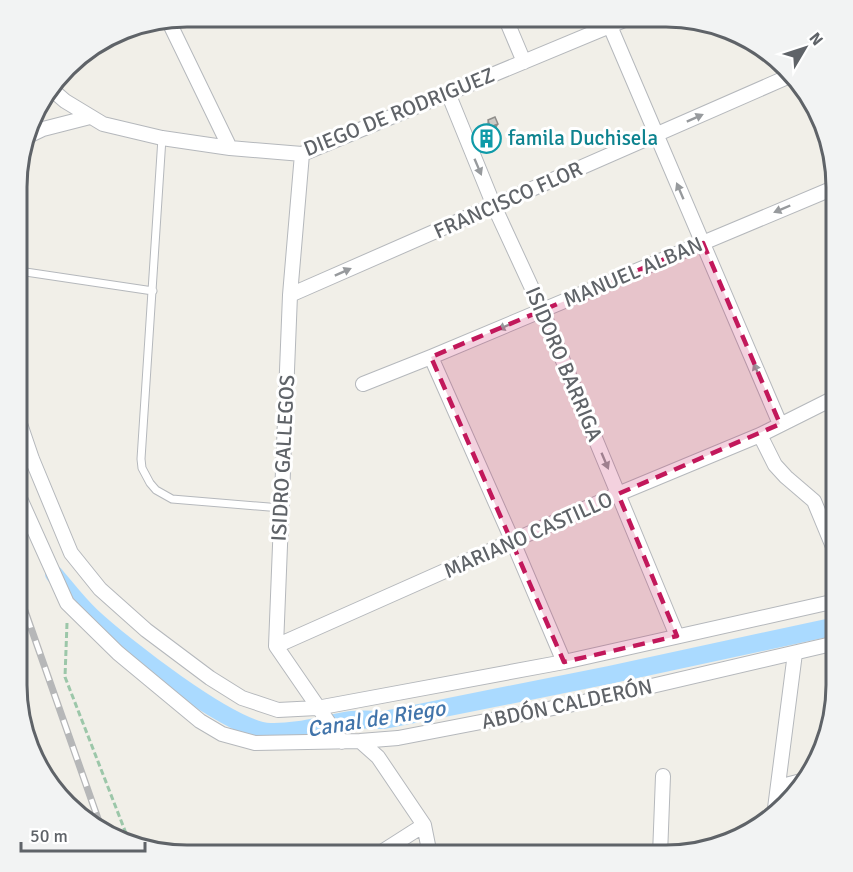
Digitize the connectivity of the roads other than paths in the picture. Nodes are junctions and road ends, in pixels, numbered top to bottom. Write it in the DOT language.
graph roads {
  1 [pos="509,27"];
  2 [pos="608,27"];
  3 [pos="610,27"];
  4 [pos="172,28"];
  5 [pos="524,62"];
  6 [pos="783,79"];
  7 [pos="448,93"];
  8 [pos="57,94"];
  9 [pos="90,117"];
  10 [pos="37,132"];
  11 [pos="656,135"];
  12 [pos="162,138"];
  13 [pos="230,147"];
  14 [pos="302,154"];
  15 [pos="826,191"];
  16 [pos="494,206"];
  17 [pos="703,243"];
  18 [pos="27,272"];
  19 [pos="153,291"];
  20 [pos="290,296"];
  21 [pos="542,310"];
  22 [pos="431,357"];
  23 [pos="363,384"];
  24 [pos="826,402"];
  25 [pos="780,424"];
  26 [pos="760,435"];
  27 [pos="27,444"];
  28 [pos="618,494"];
  29 [pos="280,508"];
  30 [pos="27,514"];
  31 [pos="826,530"];
  32 [pos="513,542"];
  33 [pos="826,603"];
  34 [pos="676,636"];
  35 [pos="826,645"];
  36 [pos="276,646"];
  37 [pos="795,653"];
  38 [pos="564,662"];
  39 [pos="320,711"];
  40 [pos="340,740"];
  41 [pos="360,741"];
  42 [pos="663,776"];
  43 [pos="792,784"];
  44 [pos="778,787"];
  45 [pos="776,801"];
  46 [pos="424,825"];
  47 [pos="393,845"];
  48 [pos="428,845"];
  49 [pos="660,845"];
  1 -- 5 [label="street"];
  2 -- 5 [label="street, DIEGO DE RODRIGUEZ"];
  3 -- 11 [label="street"];
  4 -- 13 [label="street"];
  5 -- 7 [label="street, DIEGO DE RODRIGUEZ"];
  11 -- 6 [label="street, FRANCISCO FLOR, one-way"];
  7 -- 14 [label="street, DIEGO DE RODRIGUEZ"];
  7 -- 16 [label="street, ISIDORO BARRIGA, one-way"];
  8 -- 9 [label="street, DIEGO DE RODRIGUEZ"];
  9 -- 10 [label="street"];
  9 -- 12 [label="street, DIEGO DE RODRIGUEZ"];
  11 -- 16 [label="street, FRANCISCO FLOR"];
  17 -- 11 [label="street, one-way"];
  12 -- 13 [label="street, DIEGO DE RODRIGUEZ"];
  12 -- 19 [label="lane"];
  13 -- 14 [label="street, DIEGO DE RODRIGUEZ"];
  14 -- 20 [label="street, ISIDRO GALLEGOS"];
  15 -- 17 [label="street, MANUEL ALBAN, one-way"];
  20 -- 16 [label="street, FRANCISCO FLOR, one-way"];
  16 -- 21 [label="street, ISIDORO BARRIGA"];
  17 -- 21 [label="street, MANUEL ALBAN"];
  25 -- 17 [label="street, one-way"];
  18 -- 19 [label="lane"];
  19 -- 29 [label="lane"];
  20 -- 29 [label="street, ISIDRO GALLEGOS"];
  21 -- 22 [label="street, MANUEL ALBAN, one-way"];
  21 -- 28 [label="street, ISIDORO BARRIGA, one-way"];
  22 -- 23 [label="street, MANUEL ALBAN"];
  22 -- 32 [label="street"];
  24 -- 25 [label="street, MARIANO CASTILLO"];
  25 -- 26 [label="street, MARIANO CASTILLO"];
  26 -- 28 [label="street, MARIANO CASTILLO"];
  26 -- 31 [label="street"];
  27 -- 39 [label="street"];
  28 -- 32 [label="street, MARIANO CASTILLO"];
  28 -- 34 [label="street, ISIDORO BARRIGA"];
  29 -- 36 [label="street, ISIDRO GALLEGOS"];
  30 -- 40 [label="street, ABDÓN CALDERÓN"];
  32 -- 36 [label="street, MARIANO CASTILLO"];
  32 -- 38 [label="street"];
  33 -- 34 [label="street"];
  34 -- 38 [label="street"];
  35 -- 37 [label="street, ABDÓN CALDERÓN"];
  36 -- 39 [label="street"];
  37 -- 41 [label="street, ABDÓN CALDERÓN"];
  37 -- 44 [label="street"];
  38 -- 39 [label="street"];
  39 -- 40 [label="street"];
  40 -- 41 [label="street, ABDÓN CALDERÓN"];
  41 -- 46 [label="street"];
  42 -- 49 [label="street"];
  43 -- 44 [label="street"];
  44 -- 45 [label="street"];
  46 -- 47 [label="street"];
  46 -- 48 [label="street"];
}
